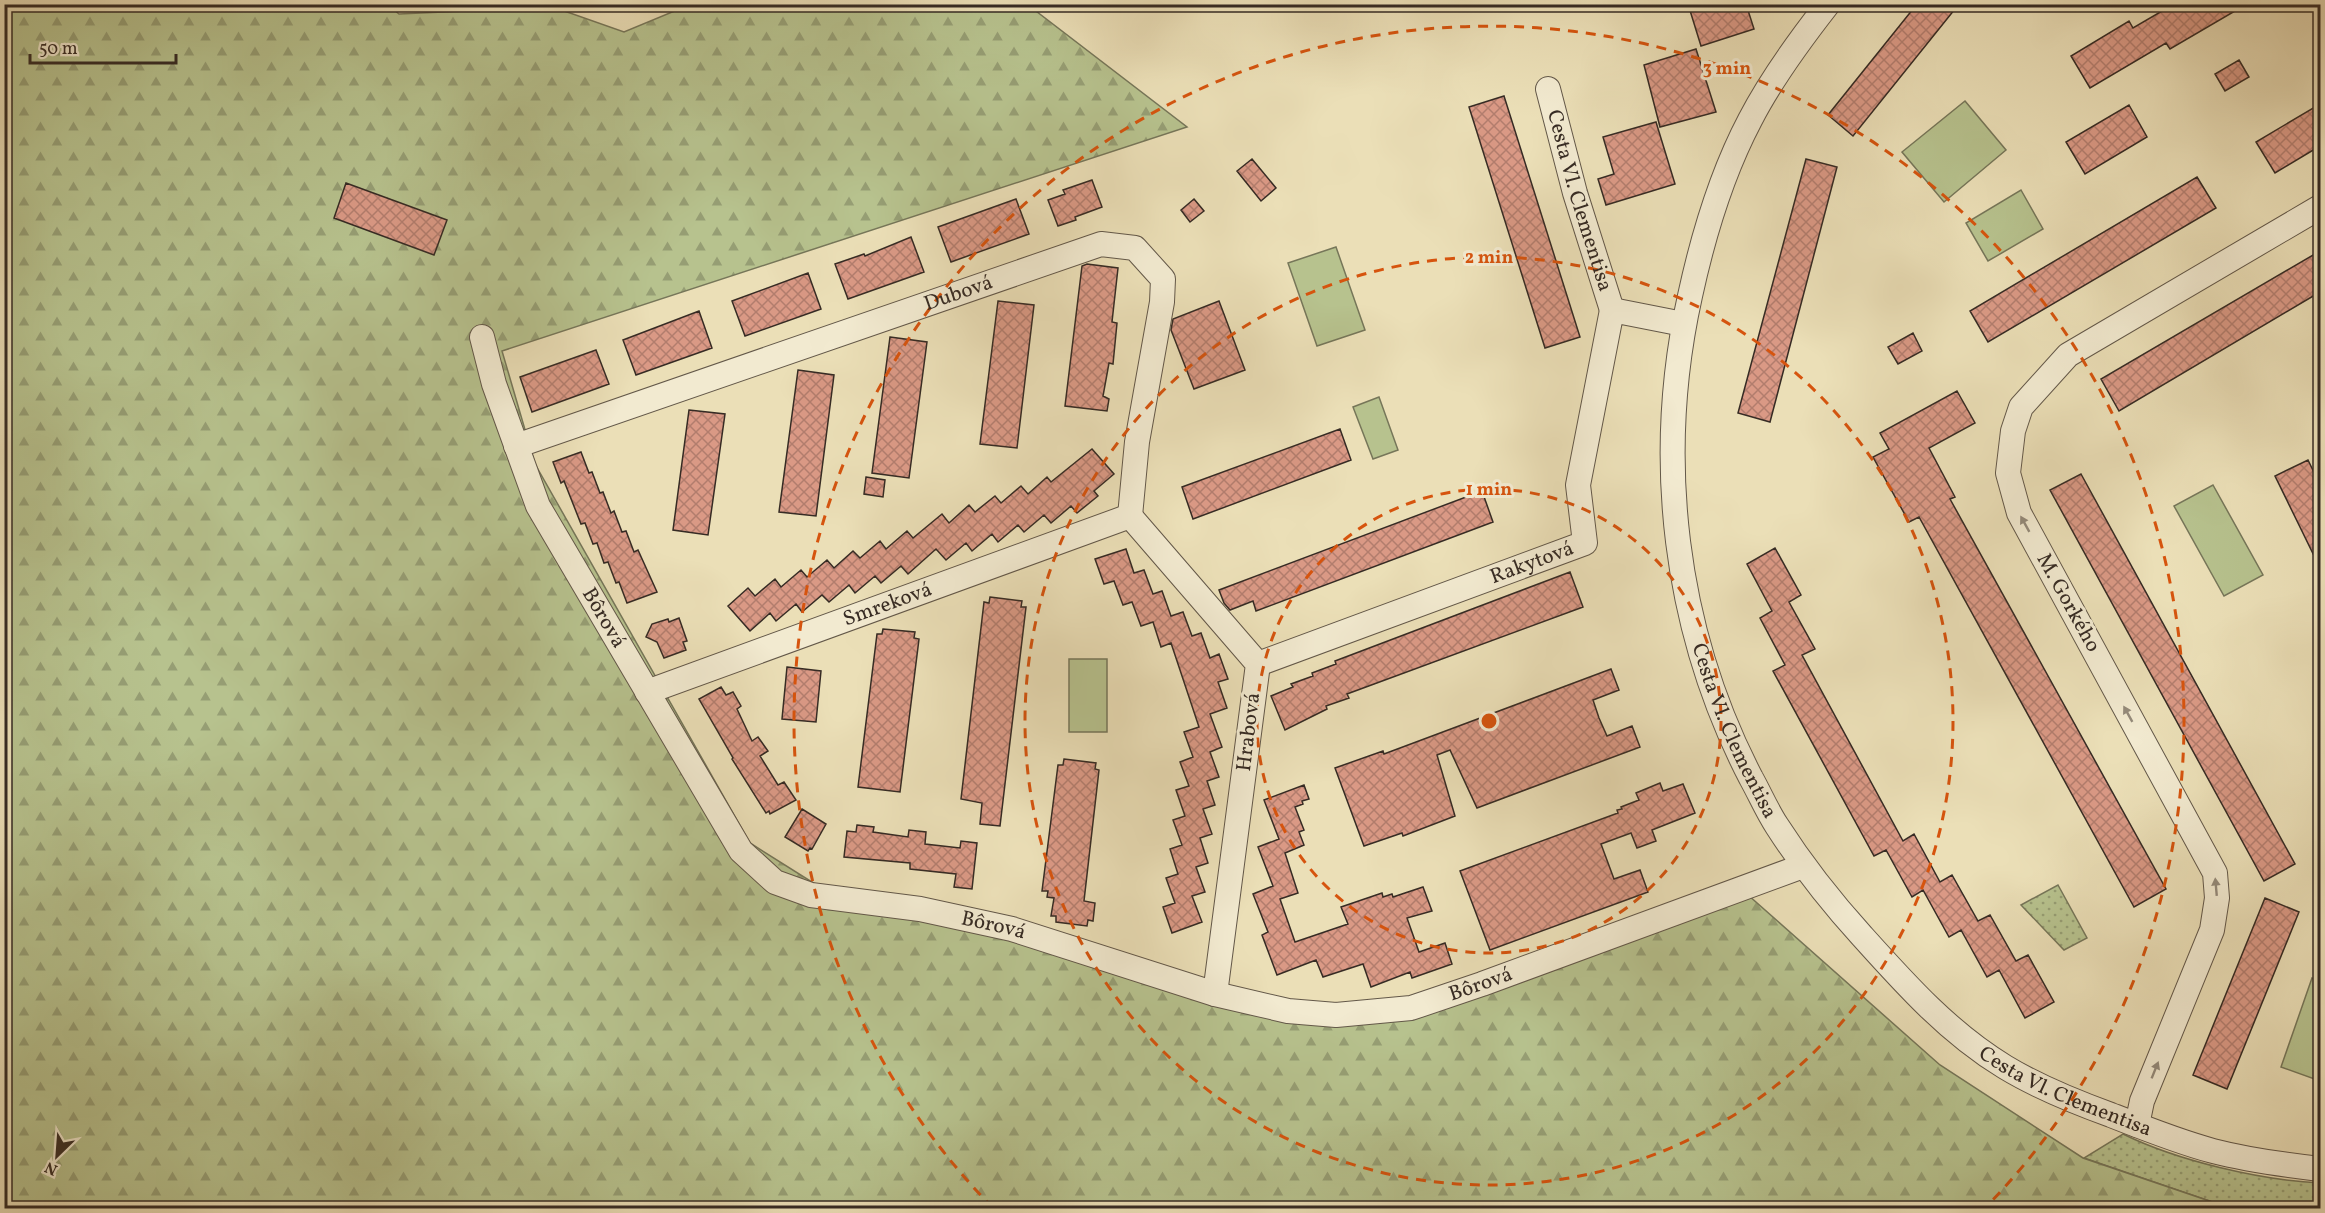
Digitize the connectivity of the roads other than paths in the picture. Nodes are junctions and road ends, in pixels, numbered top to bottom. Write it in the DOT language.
graph roads {
  1 [pos="1828,4"];
  2 [pos="1548,89"];
  3 [pos="2320,207"];
  4 [pos="1612,310"];
  5 [pos="1683,324"];
  6 [pos="482,337"];
  7 [pos="516,446"];
  8 [pos="1131,516"];
  9 [pos="1258,664"];
  10 [pos="647,692"];
  11 [pos="1803,866"];
  12 [pos="1215,994"];
  13 [pos="2137,1125"];
  14 [pos="2320,1169"];
  1 -- 5 [label="street, Cesta Vl. Clementisa"];
  2 -- 4 [label="street, Cesta Vl. Clementisa"];
  13 -- 3 [label="street, M. Gorkého, one-way"];
  4 -- 5 [label="street"];
  4 -- 9 [label="street, Rakytová"];
  5 -- 11 [label="street, Cesta Vl. Clementisa"];
  6 -- 7 [label="street, Bôrová"];
  7 -- 8 [label="street, Dubová"];
  7 -- 10 [label="street, Bôrová"];
  8 -- 9 [label="street, Hrabová"];
  8 -- 10 [label="street, Smreková"];
  9 -- 12 [label="street, Hrabová"];
  10 -- 12 [label="street, Bôrová"];
  11 -- 12 [label="street, Bôrová"];
  11 -- 13 [label="street, Cesta Vl. Clementisa"];
  13 -- 14 [label="street, Cesta Vl. Clementisa"];
}
